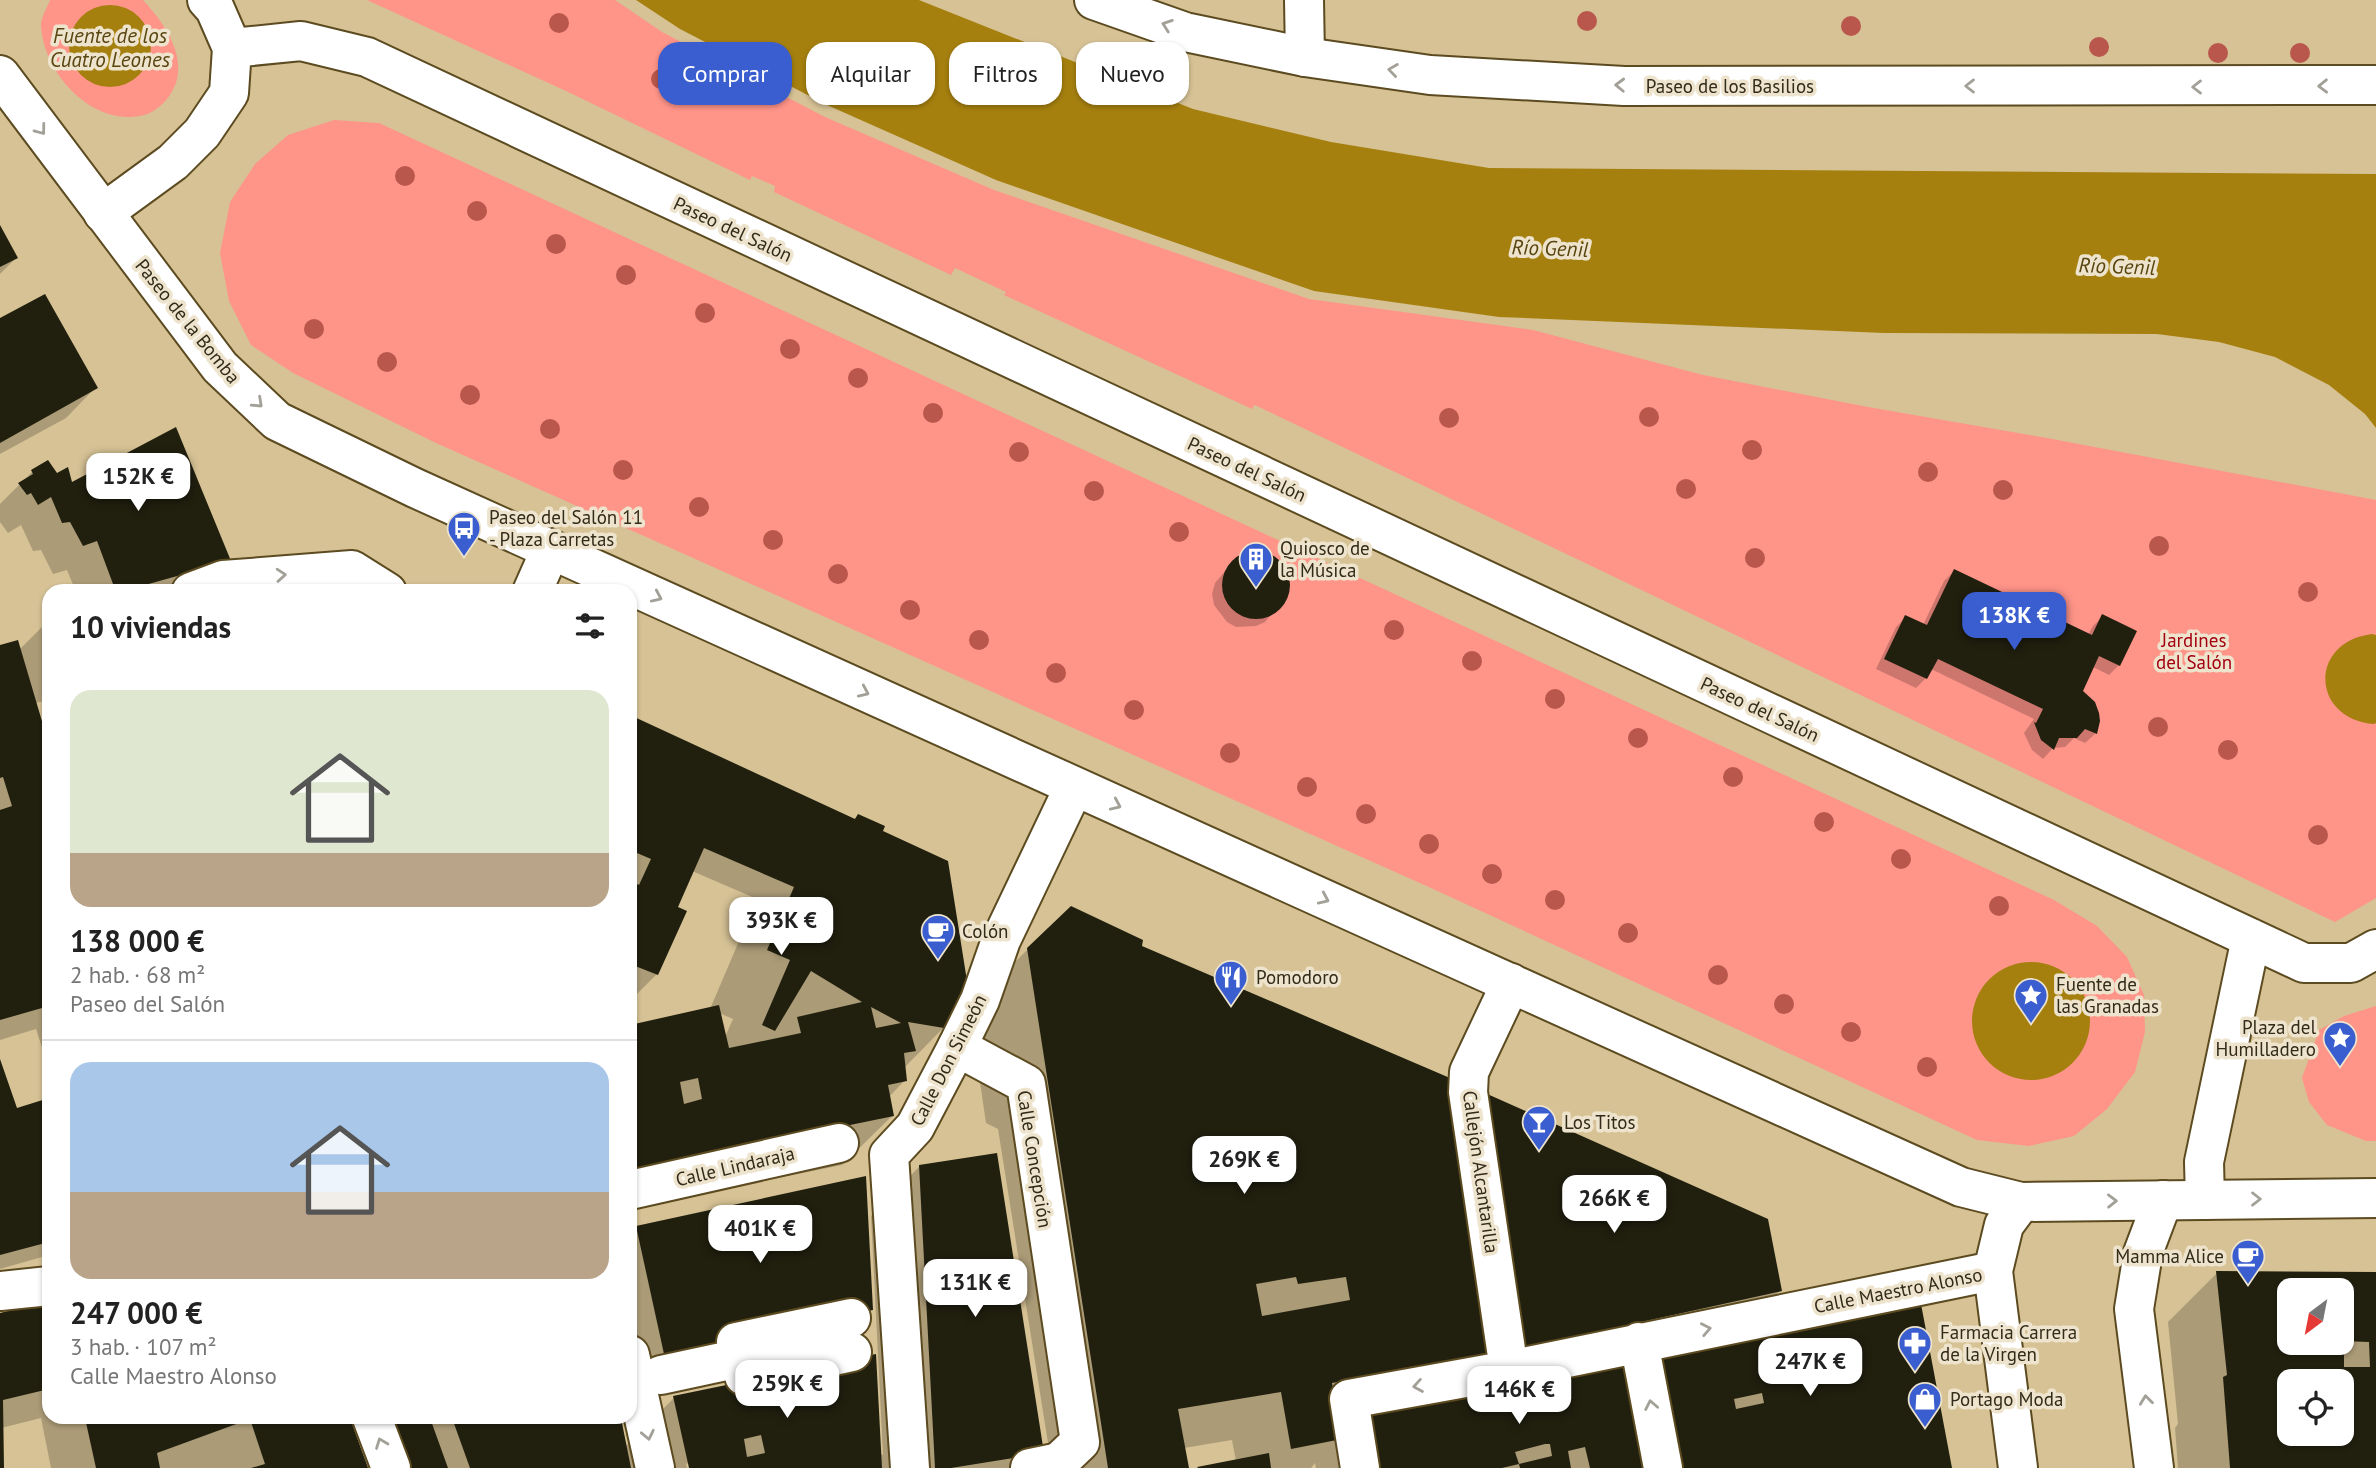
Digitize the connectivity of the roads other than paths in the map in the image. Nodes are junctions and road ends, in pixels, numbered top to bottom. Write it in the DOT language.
graph roads {
  1 [pos="207,0"];
  2 [pos="1094,0"];
  3 [pos="1304,0"];
  4 [pos="232,48"];
  5 [pos="1305,57"];
  6 [pos="0,75"];
  7 [pos="2376,85"];
  8 [pos="103,213"];
  9 [pos="551,549"];
  10 [pos="212,584"];
  11 [pos="374,584"];
  12 [pos="536,584"];
  13 [pos="628,584"];
  14 [pos="637,588"];
  15 [pos="1074,787"];
  16 [pos="2251,939"];
  17 [pos="2376,949"];
  18 [pos="1511,983"];
  19 [pos="957,1047"];
  20 [pos="839,1143"];
  21 [pos="637,1188"];
  22 [pos="2376,1198"];
  23 [pos="2163,1200"];
  24 [pos="2205,1200"];
  25 [pos="2021,1202"];
  26 [pos="1993,1270"];
  27 [pos="42,1287"];
  28 [pos="0,1291"];
  29 [pos="851,1335"];
  30 [pos="1639,1342"];
  31 [pos="646,1365"];
  32 [pos="1509,1370"];
  33 [pos="374,1424"];
  34 [pos="1050,1466"];
  35 [pos="391,1468"];
  36 [pos="655,1468"];
  37 [pos="910,1468"];
  38 [pos="1360,1468"];
  39 [pos="1663,1468"];
  40 [pos="2018,1468"];
  41 [pos="2154,1468"];
  1 -- 4 [label="street"];
  5 -- 2 [label="street, Paseo de los Basilios, one-way"];
  3 -- 5 [label="street"];
  4 -- 8 [label="street"];
  4 -- 16 [label="street, Paseo del Salón"];
  7 -- 5 [label="street, Paseo de los Basilios, one-way"];
  6 -- 8 [label="street, Paseo de la Bomba, one-way"];
  8 -- 9 [label="street, Paseo de la Bomba, one-way"];
  9 -- 12 [label="street"];
  9 -- 13 [label="street, one-way"];
  10 -- 11 [label="street, one-way"];
  14 -- 15 [label="street, one-way"];
  15 -- 18 [label="street, one-way"];
  15 -- 19 [label="street, Calle Don Simeón"];
  16 -- 17 [label="street, Paseo del Salón"];
  16 -- 24 [label="street"];
  18 -- 25 [label="street"];
  18 -- 32 [label="street, Callejón Alcantarilla"];
  19 -- 34 [label="street, Calle Concepción"];
  19 -- 37 [label="street, Calle Don Simeón"];
  20 -- 21 [label="street, Calle Lindaraja"];
  24 -- 22 [label="street, one-way"];
  23 -- 24 [label="street"];
  25 -- 23 [label="street, one-way"];
  41 -- 23 [label="street, one-way"];
  25 -- 26 [label="street"];
  30 -- 26 [label="street, Calle Maestro Alonso, one-way"];
  26 -- 40 [label="street"];
  27 -- 28 [label="street"];
  29 -- 31 [label="street"];
  30 -- 32 [label="street, Calle Maestro Alonso"];
  39 -- 30 [label="street, one-way"];
  31 -- 36 [label="street, one-way"];
  32 -- 38 [label="street, Calle Maestro Alonso, one-way"];
  35 -- 33 [label="street, one-way"];
}
